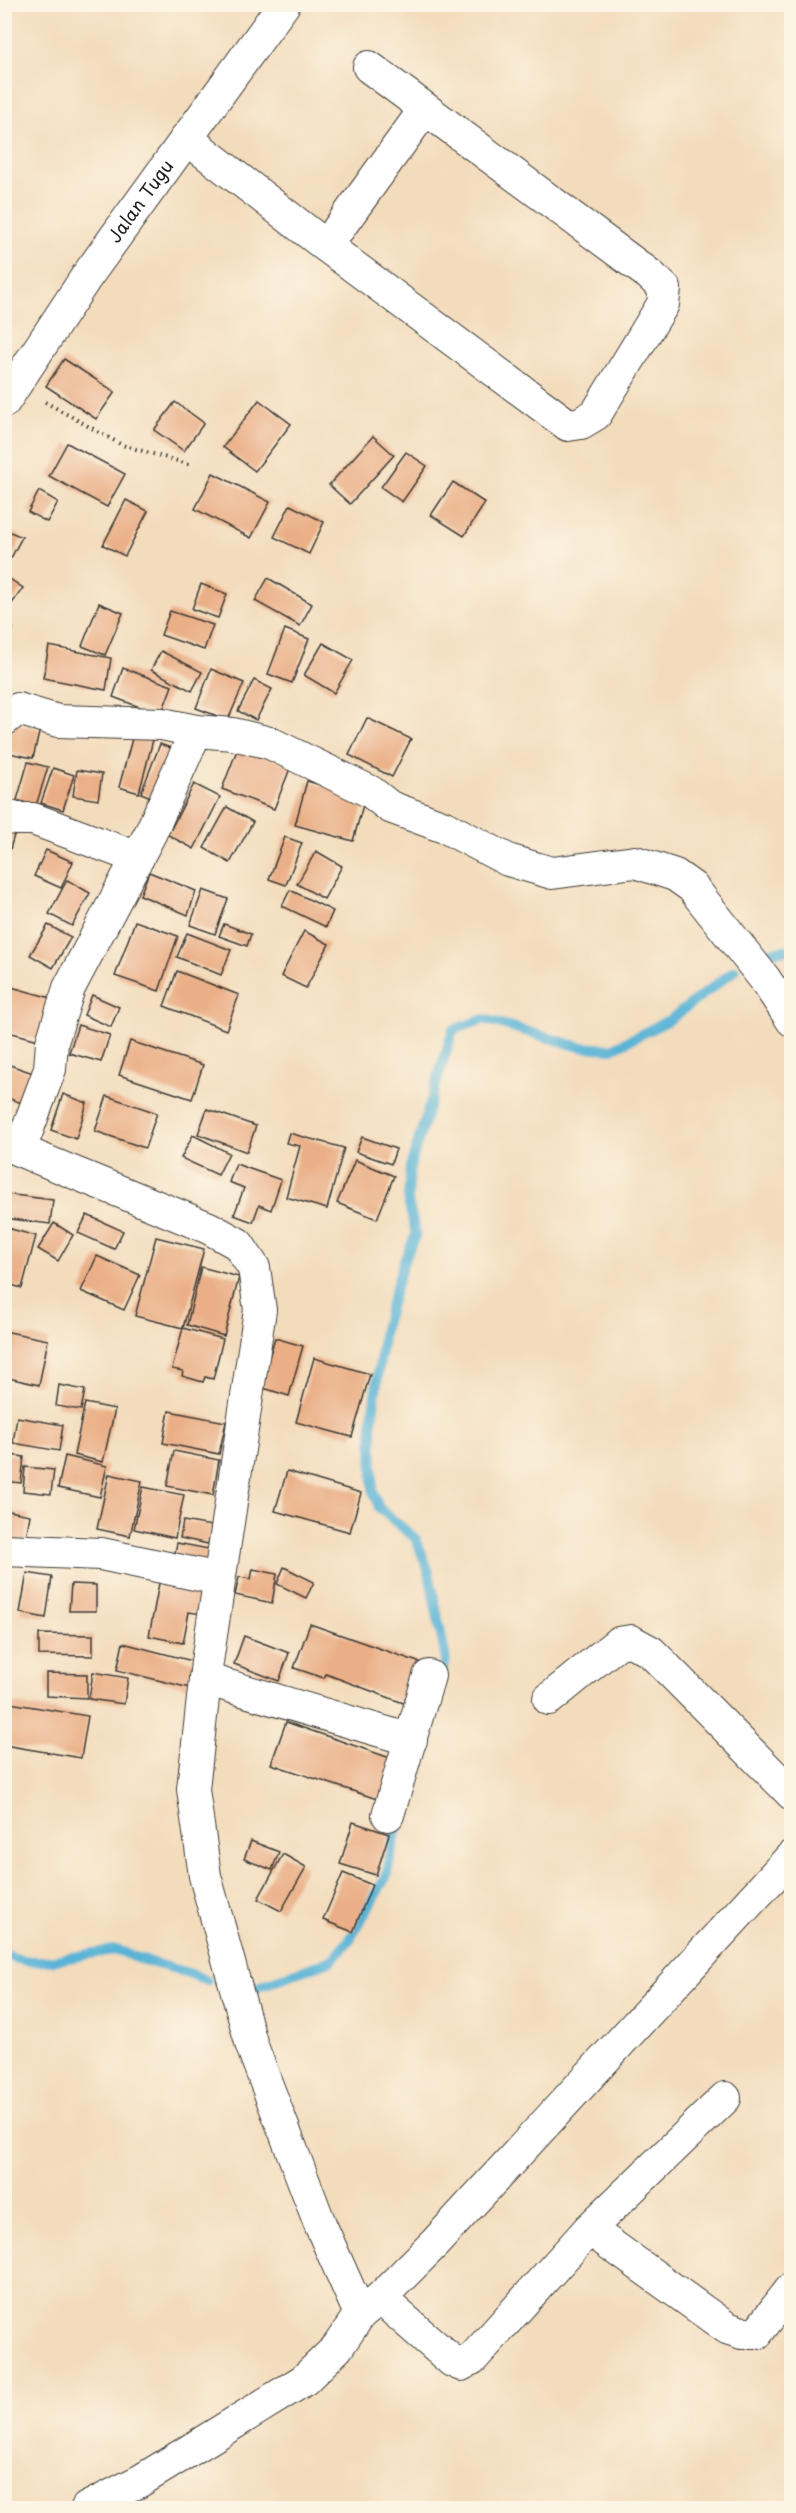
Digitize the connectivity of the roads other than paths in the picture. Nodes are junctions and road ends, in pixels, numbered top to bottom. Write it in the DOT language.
graph roads {
  1 [pos="284,4"];
  2 [pos="369,68"];
  3 [pos="425,108"];
  4 [pos="186,138"];
  5 [pos="326,246"];
  6 [pos="10,394"];
  7 [pos="4,720"];
  8 [pos="196,731"];
  9 [pos="4,815"];
  10 [pos="138,858"];
  11 [pos="792,1020"];
  12 [pos="12,1147"];
  13 [pos="4,1550"];
  14 [pos="219,1579"];
  15 [pos="429,1676"];
  16 [pos="205,1679"];
  17 [pos="549,1699"];
  18 [pos="411,1740"];
  19 [pos="792,1794"];
  20 [pos="388,1815"];
  21 [pos="792,1856"];
  22 [pos="725,2098"];
  23 [pos="589,2229"];
  24 [pos="792,2288"];
  25 [pos="370,2306"];
  26 [pos="87,2508"];
  1 -- 4 [label="street, Jalan Tugu"];
  2 -- 3 [label="street"];
  3 -- 5 [label="street"];
  3 -- 5 [label="street"];
  4 -- 5 [label="street"];
  4 -- 6 [label="street, Jalan Tugu"];
  7 -- 8 [label="street"];
  8 -- 10 [label="street"];
  8 -- 11 [label="street"];
  9 -- 10 [label="street"];
  10 -- 12 [label="street"];
  12 -- 14 [label="street"];
  13 -- 14 [label="street"];
  14 -- 16 [label="street"];
  15 -- 18 [label="street"];
  16 -- 18 [label="street"];
  16 -- 25 [label="street"];
  17 -- 19 [label="street"];
  18 -- 20 [label="street"];
  21 -- 25 [label="street"];
  22 -- 23 [label="street"];
  23 -- 24 [label="street"];
  23 -- 25 [label="street"];
  25 -- 26 [label="street"];
}
